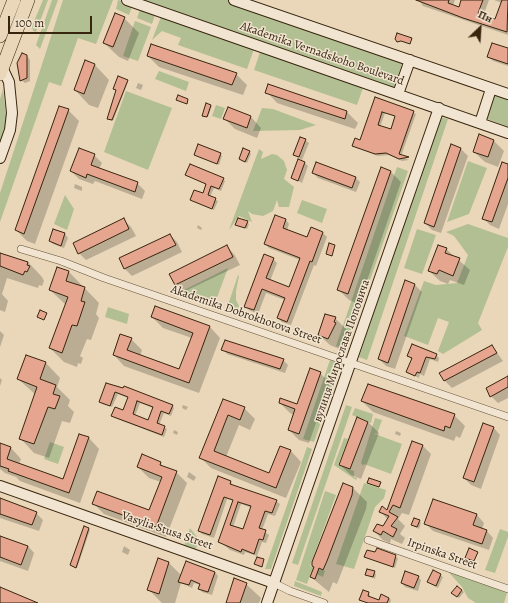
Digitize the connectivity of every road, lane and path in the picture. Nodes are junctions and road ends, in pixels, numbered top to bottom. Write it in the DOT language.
graph roads {
  1 [pos="14,0"];
  2 [pos="28,0"];
  3 [pos="127,0"];
  4 [pos="234,0"];
  5 [pos="0,36"];
  6 [pos="410,60"];
  7 [pos="1,70"];
  8 [pos="491,89"];
  9 [pos="398,94"];
  10 [pos="508,94"];
  11 [pos="439,108"];
  12 [pos="480,123"];
  13 [pos="508,133"];
  14 [pos="0,158"];
  15 [pos="21,249"];
  16 [pos="352,363"];
  17 [pos="508,417"];
  18 [pos="0,486"];
  19 [pos="368,540"];
  20 [pos="274,583"];
  21 [pos="508,589"];
  22 [pos="267,603"];
  23 [pos="324,603"];
  1 -- 5 [label="highway"];
  2 -- 7 [label="highway"];
  3 -- 9 [label="street, Akademika Vernadskoho Boulevard"];
  4 -- 6 [label="street, Akademika Vernadskoho Boulevard"];
  6 -- 8 [label="street, Akademika Vernadskoho Boulevard"];
  6 -- 9 [label="street"];
  7 -- 14 [label="street"];
  8 -- 10 [label="street, Akademika Vernadskoho Boulevard"];
  8 -- 12 [label="street"];
  9 -- 11 [label="street, Akademika Vernadskoho Boulevard"];
  11 -- 12 [label="street, Akademika Vernadskoho Boulevard"];
  11 -- 16 [label="street, вулиця Мирослава Поповича"];
  12 -- 13 [label="street, Akademika Vernadskoho Boulevard"];
  15 -- 16 [label="street, Akademika Dobrokhotova Street"];
  16 -- 17 [label="street, Akademika Dobrokhotova Street"];
  16 -- 20 [label="street, вулиця Мирослава Поповича"];
  18 -- 20 [label="street, Vasylia Stusa Street"];
  19 -- 21 [label="street, Irpinska Street"];
  20 -- 22 [label="street, вулиця Мирослава Поповича"];
  20 -- 23 [label="street, Vasylia Stusa Street"];
}
